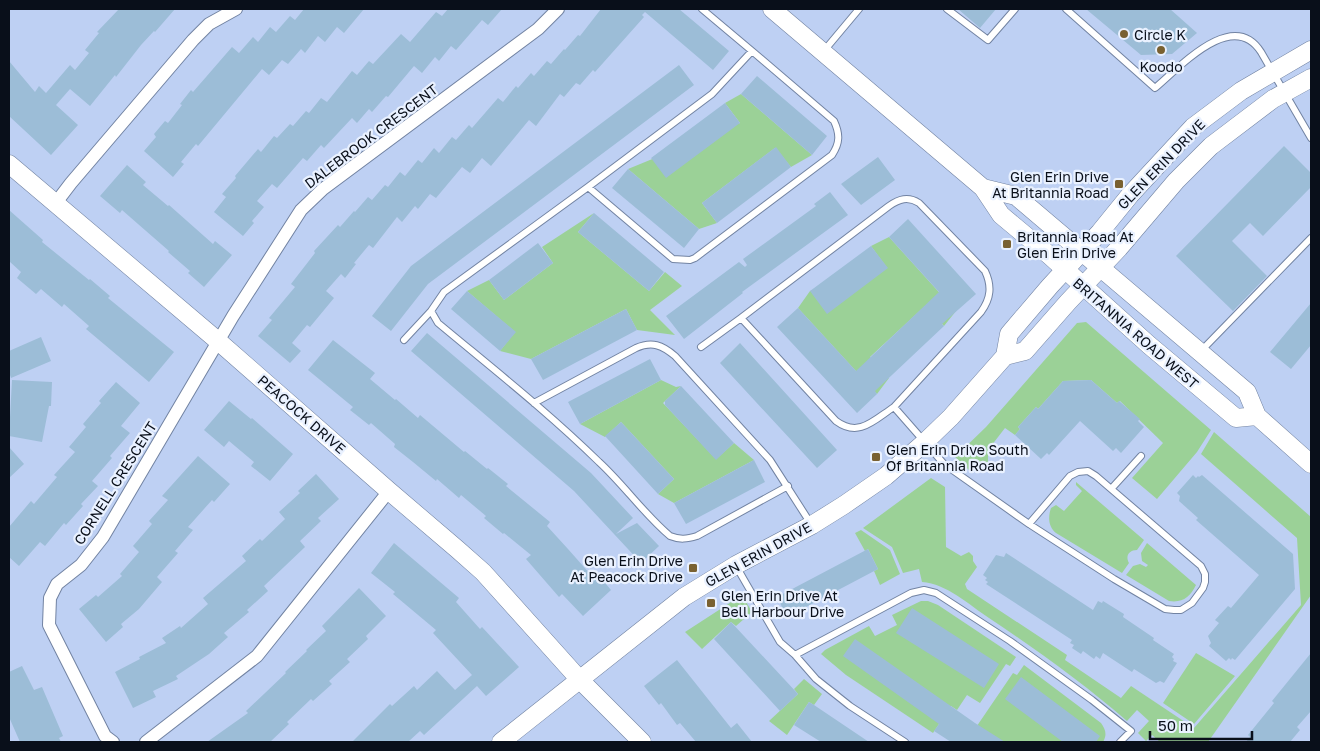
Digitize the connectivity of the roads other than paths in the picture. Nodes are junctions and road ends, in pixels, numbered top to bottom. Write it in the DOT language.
graph roads {
  1 [pos="236,9"];
  2 [pos="558,9"];
  3 [pos="702,9"];
  4 [pos="772,9"];
  5 [pos="859,9"];
  6 [pos="947,9"];
  7 [pos="1015,9"];
  8 [pos="1066,9"];
  9 [pos="1311,50"];
  10 [pos="752,51"];
  11 [pos="823,53"];
  12 [pos="1273,71"];
  13 [pos="1311,78"];
  14 [pos="1286,92"];
  15 [pos="1311,138"];
  16 [pos="9,164"];
  17 [pos="588,187"];
  18 [pos="983,188"];
  19 [pos="54,204"];
  20 [pos="1311,238"];
  21 [pos="1081,252"];
  22 [pos="1100,268"];
  23 [pos="1065,270"];
  24 [pos="1082,286"];
  25 [pos="430,311"];
  26 [pos="741,318"];
  27 [pos="404,340"];
  28 [pos="218,341"];
  29 [pos="701,347"];
  30 [pos="1200,352"];
  31 [pos="1005,356"];
  32 [pos="534,403"];
  33 [pos="894,407"];
  34 [pos="1257,416"];
  35 [pos="924,443"];
  36 [pos="1141,456"];
  37 [pos="1311,464"];
  38 [pos="788,486"];
  39 [pos="1112,488"];
  40 [pos="389,491"];
  41 [pos="1029,524"];
  42 [pos="812,525"];
  43 [pos="736,565"];
  44 [pos="795,655"];
  45 [pos="580,680"];
  46 [pos="113,742"];
  47 [pos="146,742"];
  48 [pos="501,742"];
  49 [pos="642,742"];
  50 [pos="905,742"];
  51 [pos="1120,742"];
  1 -- 19 [label="street"];
  2 -- 28 [label="street, DALEBROOK CRESCENT"];
  3 -- 10 [label="lane"];
  4 -- 11 [label="street, BRITANNIA ROAD WEST"];
  5 -- 11 [label="lane"];
  6 -- 7 [label="lane"];
  8 -- 12 [label="lane"];
  9 -- 12 [label="street, GLEN ERIN DRIVE"];
  10 -- 17 [label="lane"];
  10 -- 17 [label="lane"];
  11 -- 18 [label="street, BRITANNIA ROAD WEST"];
  12 -- 14 [label="lane"];
  12 -- 21 [label="street, GLEN ERIN DRIVE"];
  13 -- 14 [label="street, GLEN ERIN DRIVE"];
  14 -- 15 [label="lane"];
  14 -- 22 [label="street, GLEN ERIN DRIVE"];
  16 -- 19 [label="street, PEACOCK DRIVE"];
  17 -- 25 [label="lane"];
  18 -- 21 [label="street, BRITANNIA ROAD WEST"];
  18 -- 23 [label="street, BRITANNIA ROAD WEST"];
  19 -- 28 [label="street, PEACOCK DRIVE"];
  20 -- 30 [label="lane"];
  21 -- 22 [label="street, BRITANNIA ROAD WEST"];
  21 -- 23 [label="street, GLEN ERIN DRIVE"];
  22 -- 24 [label="street, GLEN ERIN DRIVE"];
  22 -- 30 [label="street, BRITANNIA ROAD WEST"];
  23 -- 24 [label="street, BRITANNIA ROAD WEST"];
  23 -- 31 [label="street, GLEN ERIN DRIVE"];
  24 -- 31 [label="street, GLEN ERIN DRIVE"];
  24 -- 34 [label="street, BRITANNIA ROAD WEST"];
  25 -- 27 [label="lane"];
  25 -- 32 [label="lane"];
  26 -- 29 [label="lane"];
  26 -- 33 [label="lane"];
  26 -- 33 [label="lane"];
  28 -- 40 [label="street, PEACOCK DRIVE"];
  28 -- 46 [label="street, CORNELL CRESCENT"];
  30 -- 34 [label="street, BRITANNIA ROAD WEST"];
  31 -- 35 [label="street, GLEN ERIN DRIVE"];
  32 -- 38 [label="lane"];
  32 -- 38 [label="lane"];
  33 -- 35 [label="lane"];
  34 -- 37 [label="street, BRITANNIA ROAD WEST"];
  35 -- 41 [label="lane"];
  35 -- 42 [label="street, GLEN ERIN DRIVE"];
  36 -- 39 [label="lane"];
  38 -- 42 [label="lane"];
  39 -- 41 [label="lane"];
  39 -- 41 [label="lane"];
  40 -- 45 [label="street, PEACOCK DRIVE"];
  40 -- 47 [label="street"];
  42 -- 43 [label="street, GLEN ERIN DRIVE"];
  43 -- 44 [label="lane"];
  43 -- 45 [label="street, GLEN ERIN DRIVE"];
  44 -- 50 [label="lane"];
  44 -- 51 [label="lane"];
  45 -- 48 [label="street, GLEN ERIN DRIVE"];
  45 -- 49 [label="street, PEACOCK DRIVE"];
}
